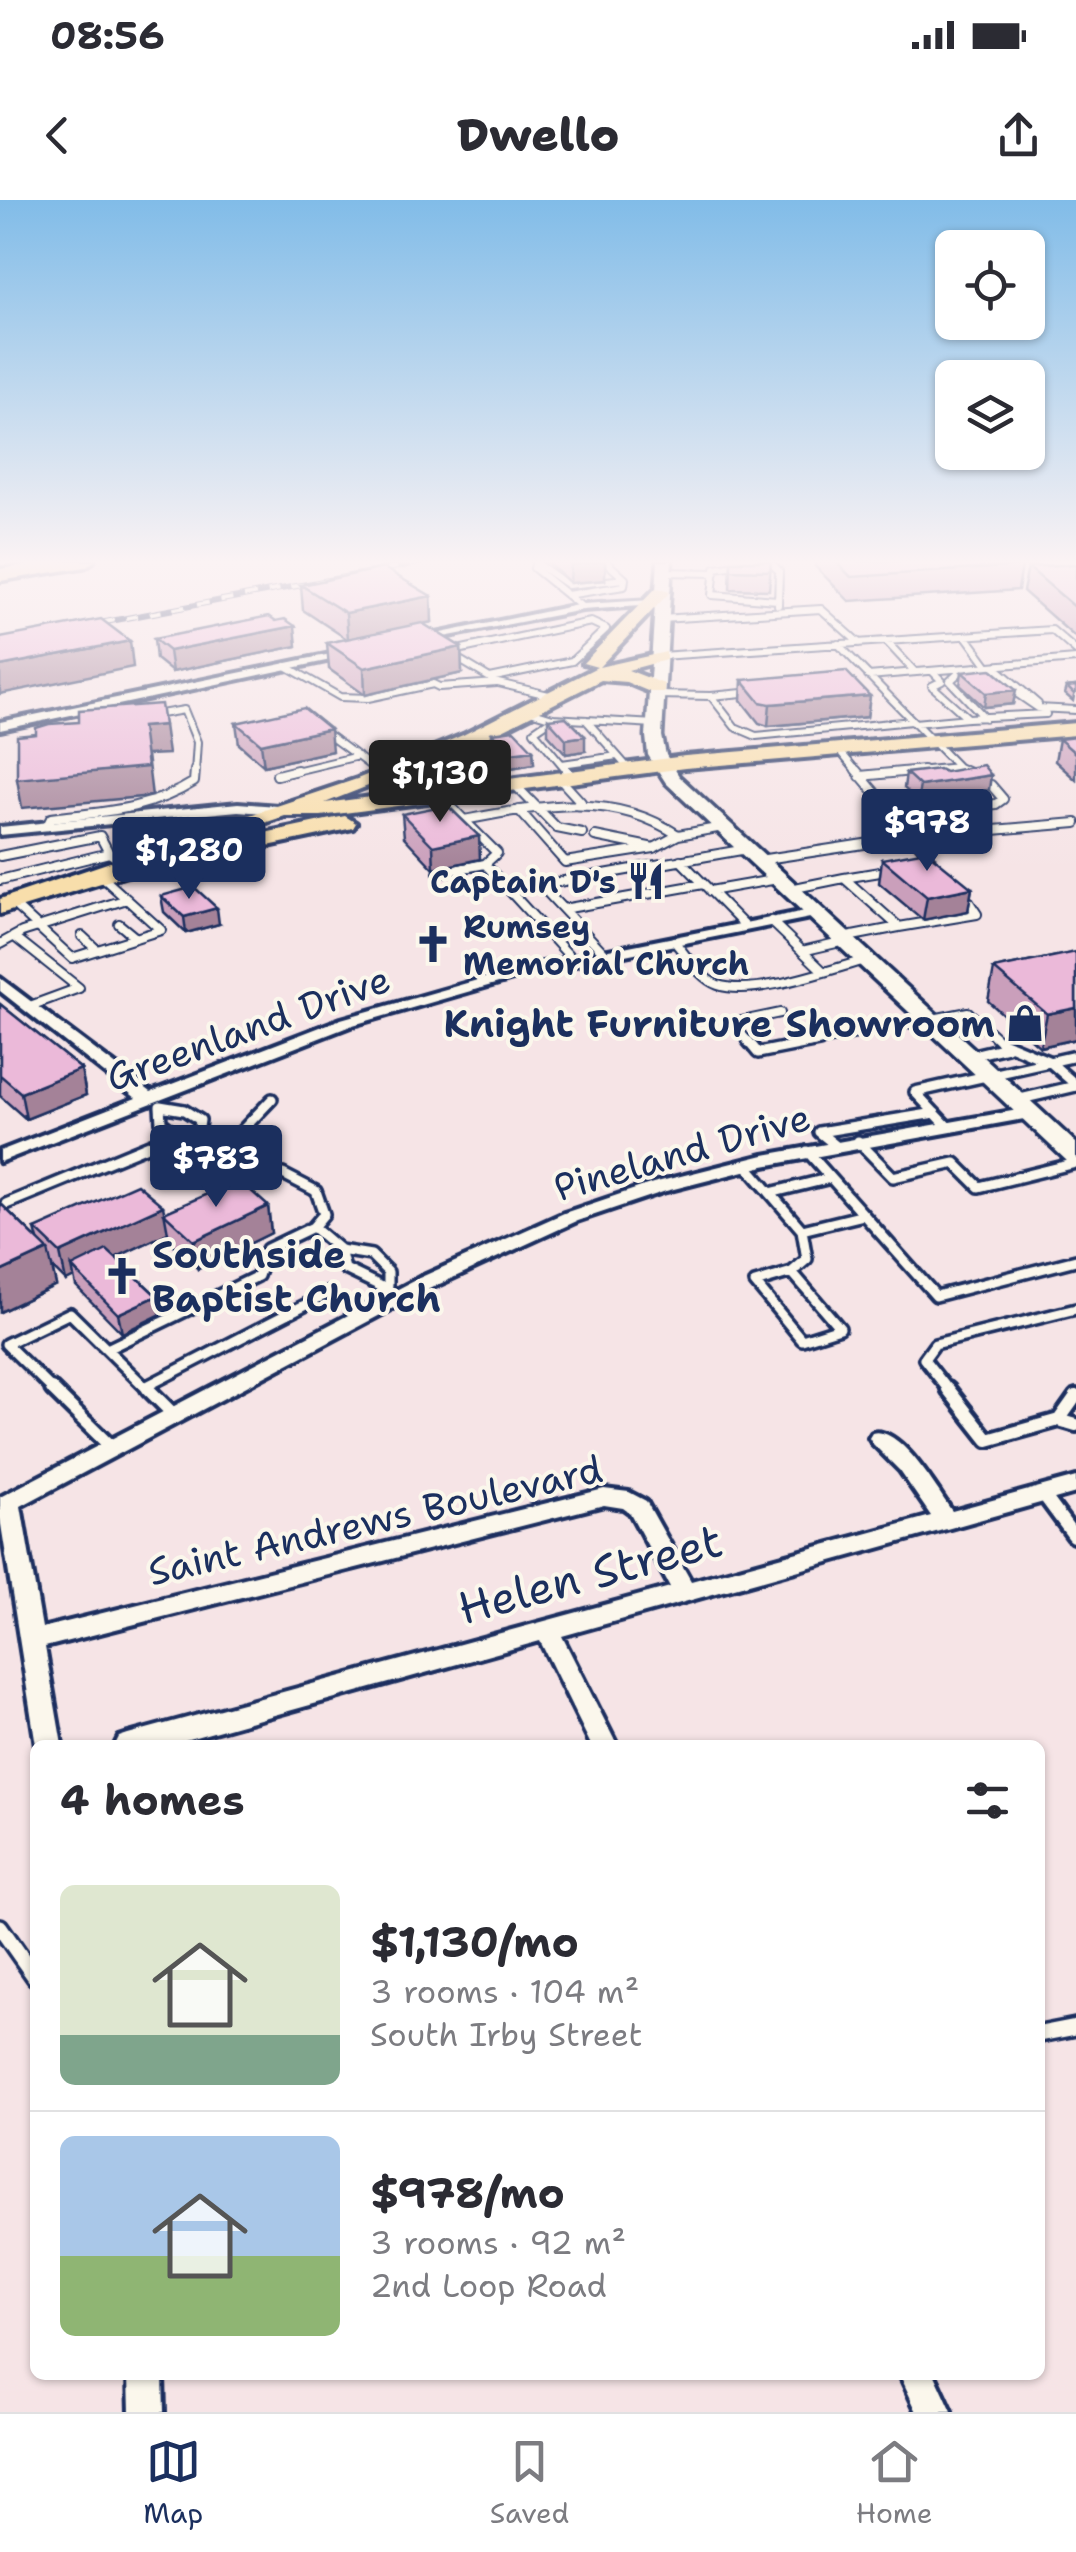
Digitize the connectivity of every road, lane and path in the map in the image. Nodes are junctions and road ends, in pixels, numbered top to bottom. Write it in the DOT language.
graph roads {
  1 [pos="294,664"];
  2 [pos="467,664"];
  3 [pos="556,664"];
  4 [pos="599,664"];
  5 [pos="624,664"];
  6 [pos="659,664"];
  7 [pos="857,664"];
  8 [pos="908,664"];
  9 [pos="1013,664"];
  10 [pos="286,666"];
  11 [pos="991,666"];
  12 [pos="593,670"];
  13 [pos="932,671"];
  14 [pos="916,672"];
  15 [pos="871,679"];
  16 [pos="494,681"];
  17 [pos="857,683"];
  18 [pos="176,689"];
  19 [pos="656,691"];
  20 [pos="768,691"];
  21 [pos="711,696"];
  22 [pos="556,702"];
  23 [pos="184,710"];
  24 [pos="1076,710"];
  25 [pos="1049,714"];
  26 [pos="147,716"];
  27 [pos="968,718"];
  28 [pos="985,718"];
  29 [pos="586,720"];
  30 [pos="912,722"];
  31 [pos="314,724"];
  32 [pos="655,724"];
  33 [pos="0,726"];
  34 [pos="1076,729"];
  35 [pos="931,741"];
  36 [pos="838,749"];
  37 [pos="358,756"];
  38 [pos="623,762"];
  39 [pos="662,765"];
  40 [pos="958,767"];
  41 [pos="565,773"];
  42 [pos="277,776"];
  43 [pos="860,776"];
  44 [pos="373,779"];
  45 [pos="516,786"];
  46 [pos="447,802"];
  47 [pos="581,802"];
  48 [pos="536,807"];
  49 [pos="278,810"];
  50 [pos="321,810"];
  51 [pos="519,810"];
  52 [pos="893,817"];
  53 [pos="464,820"];
  54 [pos="94,821"];
  55 [pos="1076,823"];
  56 [pos="47,826"];
  57 [pos="724,827"];
  58 [pos="0,830"];
  59 [pos="578,830"];
  60 [pos="678,835"];
  61 [pos="594,836"];
  62 [pos="910,837"];
  63 [pos="180,844"];
  64 [pos="240,847"];
  65 [pos="654,848"];
  66 [pos="753,855"];
  67 [pos="680,860"];
  68 [pos="0,861"];
  69 [pos="485,864"];
  70 [pos="111,866"];
  71 [pos="918,868"];
  72 [pos="35,870"];
  73 [pos="900,870"];
  74 [pos="57,872"];
  75 [pos="438,873"];
  76 [pos="5,878"];
  77 [pos="844,878"];
  78 [pos="950,880"];
  79 [pos="703,884"];
  80 [pos="784,884"];
  81 [pos="710,891"];
  82 [pos="127,899"];
  83 [pos="6,906"];
  84 [pos="563,909"];
  85 [pos="815,913"];
  86 [pos="770,921"];
  87 [pos="120,924"];
  88 [pos="38,926"];
  89 [pos="745,926"];
  90 [pos="900,928"];
  91 [pos="82,936"];
  92 [pos="16,938"];
  93 [pos="136,938"];
  94 [pos="844,940"];
  95 [pos="674,941"];
  96 [pos="0,944"];
  97 [pos="98,950"];
  98 [pos="802,950"];
  99 [pos="605,954"];
  100 [pos="573,960"];
  101 [pos="865,960"];
  102 [pos="824,972"];
  103 [pos="0,983"];
  104 [pos="30,1006"];
  105 [pos="780,1012"];
  106 [pos="928,1018"];
  107 [pos="1008,1048"];
  108 [pos="969,1056"];
  109 [pos="1076,1056"];
  110 [pos="1050,1062"];
  111 [pos="990,1076"];
  112 [pos="1076,1086"];
  113 [pos="272,1098"];
  114 [pos="153,1102"];
  115 [pos="1022,1106"];
  116 [pos="941,1120"];
  117 [pos="176,1134"];
  118 [pos="198,1134"];
  119 [pos="858,1141"];
  120 [pos="835,1145"];
  121 [pos="216,1148"];
  122 [pos="807,1151"];
  123 [pos="0,1157"];
  124 [pos="1076,1159"];
  125 [pos="746,1165"];
  126 [pos="831,1178"];
  127 [pos="770,1193"];
  128 [pos="6,1204"];
  129 [pos="864,1214"];
  130 [pos="312,1227"];
  131 [pos="802,1230"];
  132 [pos="340,1250"];
  133 [pos="1076,1260"];
  134 [pos="792,1272"];
  135 [pos="394,1290"];
  136 [pos="330,1292"];
  137 [pos="1076,1309"];
  138 [pos="107,1349"];
  139 [pos="145,1386"];
  140 [pos="1076,1396"];
  141 [pos="1076,1407"];
  142 [pos="174,1416"];
  143 [pos="1059,1420"];
  144 [pos="1076,1420"];
  145 [pos="880,1438"];
  146 [pos="112,1448"];
  147 [pos="1076,1485"];
  148 [pos="1043,1494"];
  149 [pos="4,1505"];
  150 [pos="946,1520"];
  151 [pos="1075,1536"];
  152 [pos="685,1592"];
  153 [pos="547,1630"];
  154 [pos="33,1640"];
  155 [pos="48,1740"];
  156 [pos="146,1740"];
  157 [pos="602,1740"];
  158 [pos="0,1927"];
  159 [pos="30,1970"];
  160 [pos="1076,2027"];
  161 [pos="1045,2033"];
  162 [pos="146,2380"];
  163 [pos="920,2380"];
  164 [pos="148,2412"];
  165 [pos="936,2412"];
  1 -- 10 [label="street"];
  2 -- 16 [label="lane"];
  3 -- 16 [label="lane"];
  4 -- 12 [label="main road"];
  5 -- 12 [label="main road"];
  6 -- 19 [label="main road"];
  7 -- 15 [label="lane"];
  8 -- 14 [label="lane"];
  9 -- 11 [label="lane"];
  10 -- 16 [label="lane"];
  10 -- 18 [label="street"];
  11 -- 13 [label="lane"];
  11 -- 25 [label="lane"];
  12 -- 19 [label="main road"];
  12 -- 22 [label="main road"];
  13 -- 14 [label="lane"];
  13 -- 27 [label="lane"];
  14 -- 15 [label="lane"];
  15 -- 17 [label="lane"];
  15 -- 30 [label="lane"];
  16 -- 22 [label="lane"];
  18 -- 23 [label="lane"];
  18 -- 33 [label="street"];
  19 -- 21 [label="lane"];
  19 -- 32 [label="main road"];
  20 -- 21 [label="lane"];
  21 -- 30 [label="lane"];
  22 -- 29 [label="lane"];
  22 -- 41 [label="lane"];
  22 -- 44 [label="main road"];
  23 -- 26 [label="lane"];
  23 -- 56 [label="lane"];
  24 -- 25 [label="lane"];
  25 -- 28 [label="lane"];
  25 -- 28 [label="lane"];
  27 -- 28 [label="lane"];
  27 -- 30 [label="lane"];
  29 -- 32 [label="lane"];
  29 -- 38 [label="lane"];
  30 -- 35 [label="lane"];
  31 -- 37 [label="lane"];
  32 -- 39 [label="main road"];
  34 -- 35 [label="main road"];
  35 -- 36 [label="main road"];
  35 -- 40 [label="lane"];
  36 -- 39 [label="main road"];
  36 -- 43 [label="lane"];
  37 -- 42 [label="lane"];
  37 -- 44 [label="lane"];
  38 -- 39 [label="main road"];
  38 -- 41 [label="main road"];
  39 -- 57 [label="main road"];
  40 -- 43 [label="lane"];
  40 -- 52 [label="lane"];
  41 -- 45 [label="main road"];
  41 -- 47 [label="lane"];
  43 -- 52 [label="lane"];
  44 -- 49 [label="main road"];
  44 -- 50 [label="main road"];
  45 -- 46 [label="main road"];
  45 -- 48 [label="lane"];
  45 -- 50 [label="main road"];
  46 -- 53 [label="lane"];
  46 -- 64 [label="main road"];
  47 -- 48 [label="lane"];
  47 -- 60 [label="lane"];
  48 -- 51 [label="lane"];
  48 -- 59 [label="lane"];
  49 -- 50 [label="main road"];
  49 -- 54 [label="street"];
  49 -- 63 [label="main road"];
  50 -- 64 [label="main road"];
  51 -- 53 [label="lane"];
  51 -- 65 [label="lane"];
  52 -- 62 [label="lane"];
  53 -- 69 [label="lane"];
  54 -- 56 [label="street"];
  54 -- 63 [label="street"];
  55 -- 62 [label="lane"];
  56 -- 58 [label="street"];
  57 -- 60 [label="lane"];
  57 -- 66 [label="main road"];
  60 -- 65 [label="lane"];
  61 -- 65 [label="lane"];
  62 -- 66 [label="lane"];
  62 -- 71 [label="lane"];
  63 -- 70 [label="main road"];
  64 -- 70 [label="main road"];
  66 -- 67 [label="lane"];
  66 -- 80 [label="main road"];
  67 -- 79 [label="lane"];
  67 -- 84 [label="lane"];
  68 -- 70 [label="lane"];
  69 -- 75 [label="lane"];
  69 -- 100 [label="lane"];
  70 -- 74 [label="main road"];
  70 -- 74 [label="lane"];
  70 -- 82 [label="lane"];
  72 -- 74 [label="lane"];
  72 -- 74 [label="lane"];
  72 -- 76 [label="lane"];
  73 -- 77 [label="lane"];
  74 -- 83 [label="main road"];
  77 -- 80 [label="lane"];
  77 -- 90 [label="lane"];
  78 -- 90 [label="lane"];
  79 -- 81 [label="lane"];
  79 -- 84 [label="lane"];
  80 -- 81 [label="lane"];
  80 -- 85 [label="main road"];
  81 -- 89 [label="lane"];
  82 -- 88 [label="lane"];
  82 -- 93 [label="lane"];
  83 -- 88 [label="lane"];
  84 -- 99 [label="lane"];
  85 -- 86 [label="street, Greenland Drive"];
  85 -- 94 [label="main road"];
  86 -- 89 [label="street, Greenland Drive"];
  86 -- 98 [label="lane"];
  87 -- 93 [label="lane"];
  88 -- 92 [label="lane"];
  88 -- 97 [label="lane"];
  89 -- 95 [label="street, Greenland Drive"];
  90 -- 94 [label="lane"];
  91 -- 97 [label="lane"];
  92 -- 96 [label="lane"];
  92 -- 104 [label="lane"];
  93 -- 97 [label="lane"];
  94 -- 98 [label="lane"];
  94 -- 101 [label="main road"];
  95 -- 99 [label="street, Greenland Drive"];
  95 -- 102 [label="lane"];
  98 -- 102 [label="lane"];
  99 -- 100 [label="street, Greenland Drive"];
  100 -- 114 [label="street, Greenland Drive"];
  101 -- 102 [label="lane"];
  101 -- 106 [label="main road"];
  103 -- 104 [label="street"];
  104 -- 114 [label="street"];
  105 -- 106 [label="lane"];
  106 -- 107 [label="lane"];
  106 -- 108 [label="main road"];
  107 -- 108 [label="lane"];
  107 -- 110 [label="lane"];
  108 -- 111 [label="main road"];
  109 -- 110 [label="lane"];
  110 -- 111 [label="lane"];
  110 -- 112 [label="lane"];
  111 -- 115 [label="main road"];
  111 -- 116 [label="lane"];
  112 -- 115 [label="lane"];
  113 -- 121 [label="lane"];
  114 -- 117 [label="lane"];
  114 -- 118 [label="lane"];
  114 -- 123 [label="street, Greenland Drive"];
  115 -- 116 [label="street, Pineland Drive"];
  115 -- 124 [label="main road"];
  116 -- 119 [label="street, Pineland Drive"];
  116 -- 120 [label="lane"];
  117 -- 118 [label="lane"];
  117 -- 128 [label="lane"];
  118 -- 121 [label="lane"];
  119 -- 120 [label="street, Pineland Drive"];
  119 -- 124 [label="lane"];
  120 -- 122 [label="street, Pineland Drive"];
  121 -- 130 [label="lane"];
  122 -- 125 [label="street, Pineland Drive"];
  122 -- 126 [label="lane"];
  125 -- 127 [label="lane"];
  125 -- 135 [label="street, Pineland Drive"];
  126 -- 127 [label="lane"];
  126 -- 129 [label="lane"];
  127 -- 131 [label="lane"];
  129 -- 131 [label="lane"];
  129 -- 133 [label="lane"];
  130 -- 132 [label="lane"];
  130 -- 138 [label="lane"];
  131 -- 134 [label="lane"];
  132 -- 135 [label="lane"];
  132 -- 135 [label="lane"];
  134 -- 134 [label="lane"];
  135 -- 142 [label="street, Pineland Drive"];
  136 -- 139 [label="lane"];
  137 -- 143 [label="lane"];
  138 -- 139 [label="lane"];
  138 -- 146 [label="lane"];
  139 -- 142 [label="lane"];
  140 -- 143 [label="lane"];
  141 -- 143 [label="lane"];
  142 -- 146 [label="street, Pineland Drive"];
  143 -- 144 [label="lane"];
  145 -- 150 [label="street"];
  146 -- 149 [label="street, Pineland Drive"];
  147 -- 148 [label="street, Helen Street"];
  148 -- 150 [label="street, Helen Street"];
  148 -- 151 [label="lane"];
  149 -- 154 [label="street"];
  150 -- 152 [label="street, Helen Street"];
  152 -- 153 [label="street, Helen Street"];
  152 -- 154 [label="street, Saint Andrews Boulevard"];
  153 -- 156 [label="street, Helen Street"];
  153 -- 157 [label="street"];
  154 -- 155 [label="street"];
  158 -- 159 [label="lane"];
  160 -- 161 [label="lane"];
  162 -- 164 [label="street"];
  163 -- 165 [label="street"];
}
